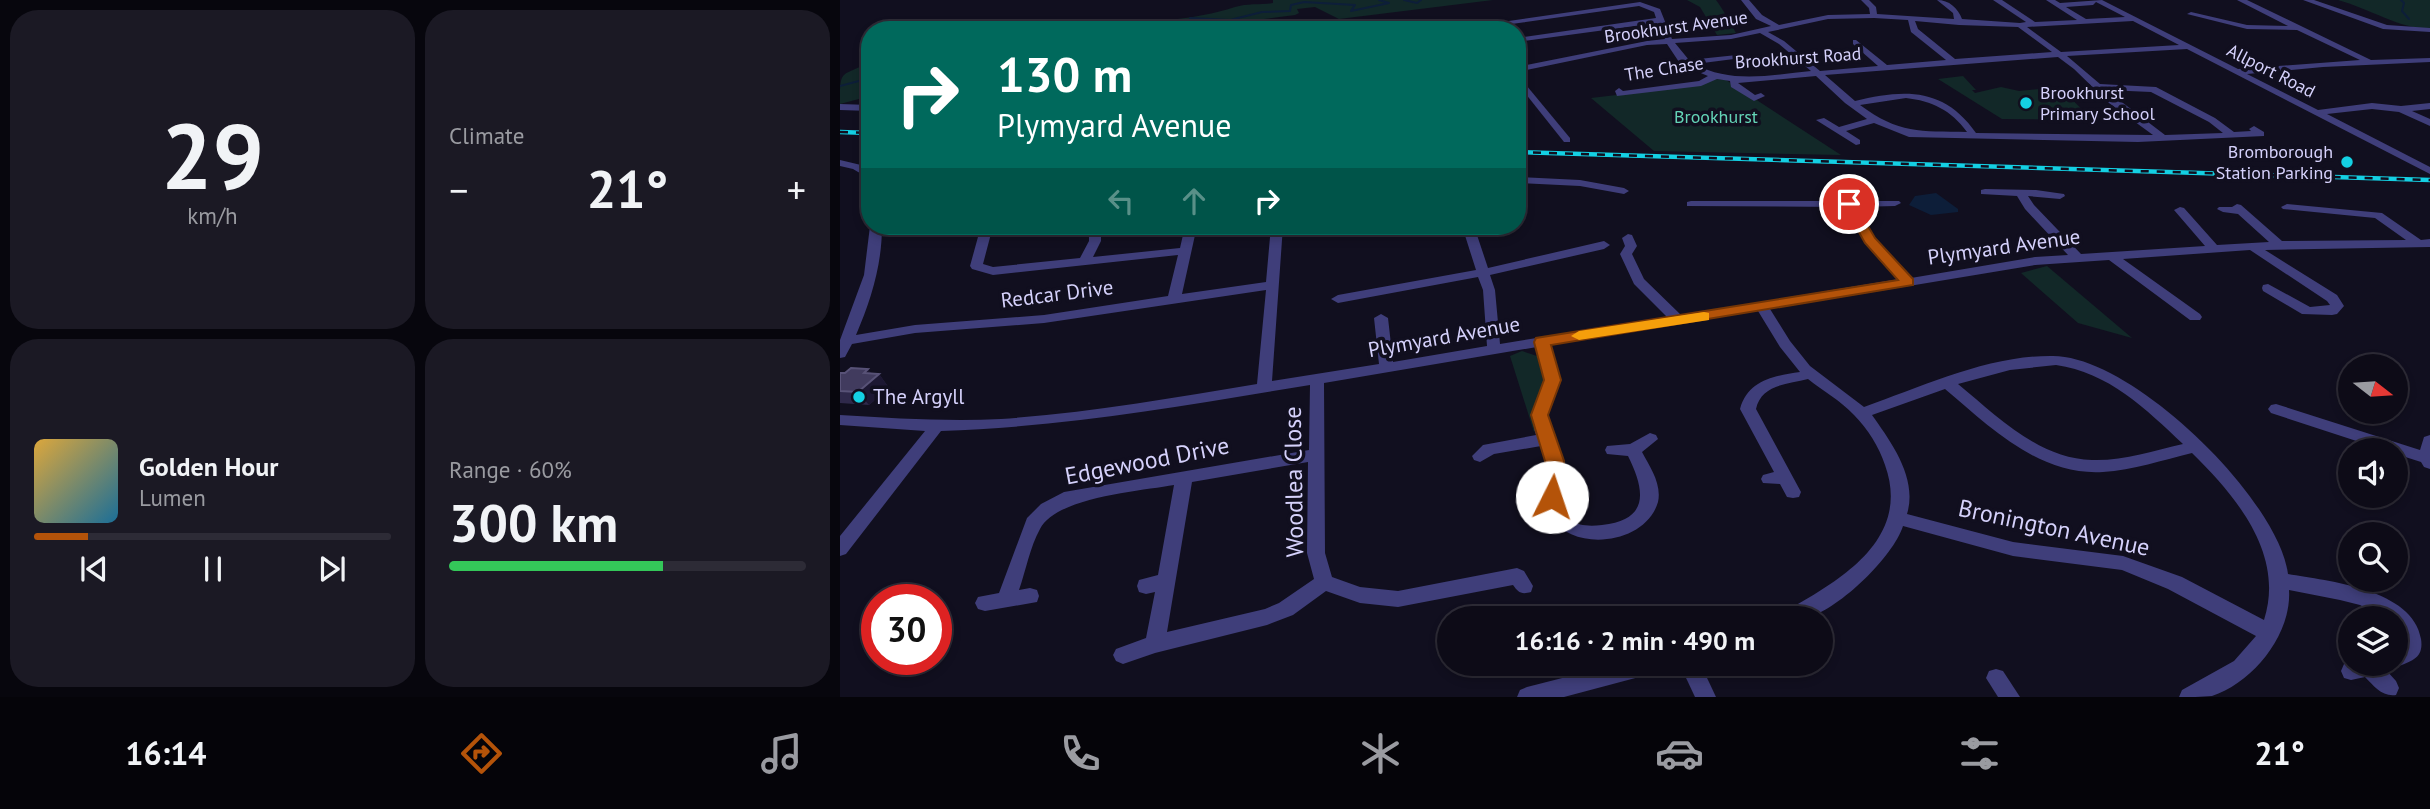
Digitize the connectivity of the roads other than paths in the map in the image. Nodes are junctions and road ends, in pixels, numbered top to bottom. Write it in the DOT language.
graph roads {
  1 [pos="1745,0"];
  2 [pos="1865,0"];
  3 [pos="1941,0"];
  4 [pos="1997,0"];
  5 [pos="2050,0"];
  6 [pos="2241,0"];
  7 [pos="2307,0"];
  8 [pos="2090,2"];
  9 [pos="2060,5"];
  10 [pos="2196,13"];
  11 [pos="1874,16"];
  12 [pos="1911,19"];
  13 [pos="2133,19"];
  14 [pos="1660,20"];
  15 [pos="1514,21"];
  16 [pos="1959,23"];
  17 [pos="2087,23"];
  18 [pos="2033,24"];
  19 [pos="2020,25"];
  20 [pos="1779,27"];
  21 [pos="2294,28"];
  22 [pos="2430,30"];
  23 [pos="1763,32"];
  24 [pos="1526,39"];
  25 [pos="1669,40"];
  26 [pos="1856,42"];
  27 [pos="2186,47"];
  28 [pos="2059,54"];
  29 [pos="1732,58"];
  30 [pos="2430,60"];
  31 [pos="1953,62"];
  32 [pos="2369,62"];
  33 [pos="1684,64"];
  34 [pos="1526,68"];
  35 [pos="1885,68"];
  36 [pos="2236,72"];
  37 [pos="1816,74"];
  38 [pos="1714,77"];
  39 [pos="1734,79"];
  40 [pos="2096,87"];
  41 [pos="1526,88"];
  42 [pos="1619,91"];
  43 [pos="1761,96"];
  44 [pos="1854,104"];
  45 [pos="2430,106"];
  46 [pos="840,107"];
  47 [pos="861,108"];
  48 [pos="2402,109"];
  49 [pos="2316,113"];
  50 [pos="1821,120"];
  51 [pos="1877,120"];
  52 [pos="2430,123"];
  53 [pos="1838,130"];
  54 [pos="2262,134"];
  55 [pos="2232,135"];
  56 [pos="1974,136"];
  57 [pos="2162,137"];
  58 [pos="1567,140"];
  59 [pos="1856,142"];
  60 [pos="840,163"];
  61 [pos="2427,169"];
  62 [pos="861,170"];
  63 [pos="1526,180"];
  64 [pos="1618,187"];
  65 [pos="1989,191"];
  66 [pos="2054,192"];
  67 [pos="2022,195"];
  68 [pos="1895,203"];
  69 [pos="1691,204"];
  70 [pos="1849,204"];
  71 [pos="2223,208"];
  72 [pos="2180,210"];
  73 [pos="2294,211"];
  74 [pos="876,235"];
  75 [pos="986,235"];
  76 [pos="1095,235"];
  77 [pos="1189,235"];
  78 [pos="1275,235"];
  79 [pos="1471,235"];
  80 [pos="1629,238"];
  81 [pos="2424,243"];
  82 [pos="1604,245"];
  83 [pos="2279,245"];
  84 [pos="2253,247"];
  85 [pos="2214,249"];
  86 [pos="1185,251"];
  87 [pos="2110,255"];
  88 [pos="2077,257"];
  89 [pos="1085,261"];
  90 [pos="1485,272"];
  91 [pos="1908,282"];
  92 [pos="1271,285"];
  93 [pos="2270,294"];
  94 [pos="1174,299"];
  95 [pos="1338,299"];
  96 [pos="1762,307"];
  97 [pos="2195,317"];
  98 [pos="1381,318"];
  99 [pos="1678,320"];
  100 [pos="1542,342"];
  101 [pos="843,348"];
  102 [pos="1494,350"];
  103 [pos="1387,367"];
  104 [pos="1811,374"];
  105 [pos="1317,380"];
  106 [pos="1949,384"];
  107 [pos="1264,389"];
  108 [pos="2276,409"];
  109 [pos="1862,413"];
  110 [pos="840,420"];
  111 [pos="937,426"];
  112 [pos="1546,439"];
  113 [pos="1650,439"];
  114 [pos="2430,441"];
  115 [pos="2196,447"];
  116 [pos="1487,448"];
  117 [pos="1613,450"];
  118 [pos="1633,450"];
  119 [pos="1316,455"];
  120 [pos="2428,461"];
  121 [pos="1184,478"];
  122 [pos="1793,492"];
  123 [pos="1900,519"];
  124 [pos="842,544"];
  125 [pos="2281,581"];
  126 [pos="1167,582"];
  127 [pos="1324,582"];
  128 [pos="1146,586"];
  129 [pos="1524,586"];
  130 [pos="1030,596"];
  131 [pos="1006,599"];
  132 [pos="985,603"];
  133 [pos="1809,606"];
  134 [pos="2380,606"];
  135 [pos="2408,625"];
  136 [pos="2268,632"];
  137 [pos="1155,644"];
  138 [pos="2408,652"];
  139 [pos="1123,655"];
  140 [pos="1608,676"];
  141 [pos="1696,676"];
  142 [pos="2376,676"];
  143 [pos="1996,678"];
  144 [pos="2389,688"];
  145 [pos="1528,697"];
  146 [pos="1706,697"];
  147 [pos="2010,697"];
  148 [pos="2189,697"];
  1 -- 20 [label="street"];
  2 -- 11 [label="street"];
  3 -- 16 [label="street"];
  4 -- 18 [label="street"];
  5 -- 9 [label="street"];
  6 -- 21 [label="street"];
  7 -- 22 [label="street"];
  8 -- 9 [label="street"];
  8 -- 13 [label="street, Allport Road"];
  9 -- 17 [label="street"];
  10 -- 21 [label="street"];
  11 -- 12 [label="street, Brookhurst Avenue"];
  11 -- 20 [label="street, Brookhurst Avenue"];
  12 -- 16 [label="street, Brookhurst Avenue"];
  12 -- 31 [label="street"];
  13 -- 17 [label="street, Brookhurst Avenue"];
  13 -- 27 [label="street, Allport Road"];
  14 -- 15 [label="street"];
  14 -- 24 [label="street"];
  14 -- 25 [label="street"];
  16 -- 19 [label="street, Brookhurst Avenue"];
  17 -- 18 [label="street, Brookhurst Avenue"];
  18 -- 19 [label="street, Brookhurst Avenue"];
  19 -- 28 [label="street"];
  20 -- 23 [label="street, Brookhurst Avenue"];
  21 -- 32 [label="street"];
  23 -- 25 [label="street, Brookhurst Avenue"];
  23 -- 37 [label="street"];
  25 -- 33 [label="street"];
  25 -- 34 [label="street, Brookhurst Avenue"];
  26 -- 35 [label="street"];
  27 -- 28 [label="street, Brookhurst Road"];
  27 -- 36 [label="street, Allport Road"];
  28 -- 31 [label="street, Brookhurst Road"];
  28 -- 40 [label="street"];
  29 -- 33 [label="street"];
  30 -- 32 [label="street"];
  31 -- 35 [label="street, Brookhurst Road"];
  32 -- 36 [label="street"];
  33 -- 38 [label="street, Brookhurst Road"];
  35 -- 37 [label="street, Brookhurst Road"];
  36 -- 49 [label="street, Allport Road"];
  37 -- 39 [label="street, Brookhurst Road"];
  37 -- 44 [label="street"];
  38 -- 39 [label="street, Brookhurst Road"];
  38 -- 42 [label="street, The Chase"];
  39 -- 43 [label="street"];
  40 -- 55 [label="street"];
  40 -- 57 [label="street"];
  41 -- 58 [label="street"];
  44 -- 51 [label="street"];
  44 -- 56 [label="street"];
  45 -- 48 [label="street"];
  46 -- 47 [label="street"];
  48 -- 49 [label="street"];
  48 -- 52 [label="street"];
  49 -- 61 [label="street, Allport Road"];
  50 -- 53 [label="street"];
  51 -- 53 [label="street"];
  51 -- 56 [label="street"];
  53 -- 59 [label="street"];
  54 -- 55 [label="street"];
  55 -- 57 [label="street"];
  56 -- 57 [label="street"];
  60 -- 62 [label="street"];
  63 -- 64 [label="street"];
  65 -- 67 [label="street"];
  66 -- 67 [label="street"];
  67 -- 88 [label="street"];
  68 -- 70 [label="street"];
  69 -- 70 [label="street"];
  70 -- 91 [label="street"];
  71 -- 83 [label="street"];
  72 -- 85 [label="street"];
  73 -- 81 [label="street"];
  74 -- 101 [label="street"];
  75 -- 89 [label="street"];
  76 -- 89 [label="street"];
  77 -- 86 [label="street"];
  78 -- 92 [label="street"];
  79 -- 90 [label="street"];
  80 -- 99 [label="street"];
  81 -- 83 [label="street, Plymyard Avenue"];
  82 -- 90 [label="street"];
  83 -- 84 [label="street, Plymyard Avenue"];
  84 -- 85 [label="street, Plymyard Avenue"];
  84 -- 93 [label="street"];
  85 -- 87 [label="street, Plymyard Avenue"];
  86 -- 89 [label="street"];
  86 -- 94 [label="street"];
  87 -- 88 [label="street, Plymyard Avenue"];
  87 -- 97 [label="street"];
  88 -- 91 [label="street, Plymyard Avenue"];
  90 -- 95 [label="street"];
  90 -- 102 [label="street"];
  91 -- 96 [label="street, Plymyard Avenue"];
  92 -- 94 [label="street, Redcar Drive"];
  92 -- 107 [label="street"];
  94 -- 101 [label="street, Redcar Drive"];
  96 -- 99 [label="street, Plymyard Avenue"];
  96 -- 104 [label="street"];
  98 -- 103 [label="street"];
  99 -- 100 [label="street, Plymyard Avenue"];
  100 -- 102 [label="street, Plymyard Avenue"];
  100 -- 112 [label="street"];
  102 -- 103 [label="street, Plymyard Avenue"];
  103 -- 105 [label="street, Plymyard Avenue"];
  104 -- 109 [label="street"];
  104 -- 122 [label="street"];
  105 -- 107 [label="street, Plymyard Avenue"];
  105 -- 119 [label="street, Woodlea Close"];
  106 -- 109 [label="street"];
  106 -- 115 [label="street"];
  106 -- 115 [label="street"];
  107 -- 111 [label="street, Plymyard Avenue"];
  108 -- 120 [label="street"];
  109 -- 123 [label="street"];
  110 -- 111 [label="street, Plymyard Avenue"];
  111 -- 124 [label="street"];
  112 -- 116 [label="street"];
  112 -- 118 [label="street"];
  113 -- 118 [label="street"];
  114 -- 120 [label="street"];
  115 -- 125 [label="street"];
  117 -- 118 [label="street"];
  119 -- 121 [label="street, Edgewood Drive"];
  119 -- 127 [label="street, Woodlea Close"];
  121 -- 126 [label="street"];
  121 -- 131 [label="street, Edgewood Drive"];
  123 -- 133 [label="street"];
  123 -- 136 [label="street, Bronington Avenue"];
  125 -- 134 [label="street"];
  125 -- 136 [label="street"];
  126 -- 128 [label="street"];
  126 -- 137 [label="street"];
  127 -- 129 [label="street, Woodlea Close"];
  127 -- 137 [label="street"];
  130 -- 131 [label="street"];
  131 -- 132 [label="street"];
  135 -- 138 [label="street"];
  136 -- 148 [label="street"];
  137 -- 139 [label="street"];
  140 -- 145 [label="street"];
  141 -- 146 [label="street"];
  142 -- 144 [label="street"];
  143 -- 147 [label="street"];
}
